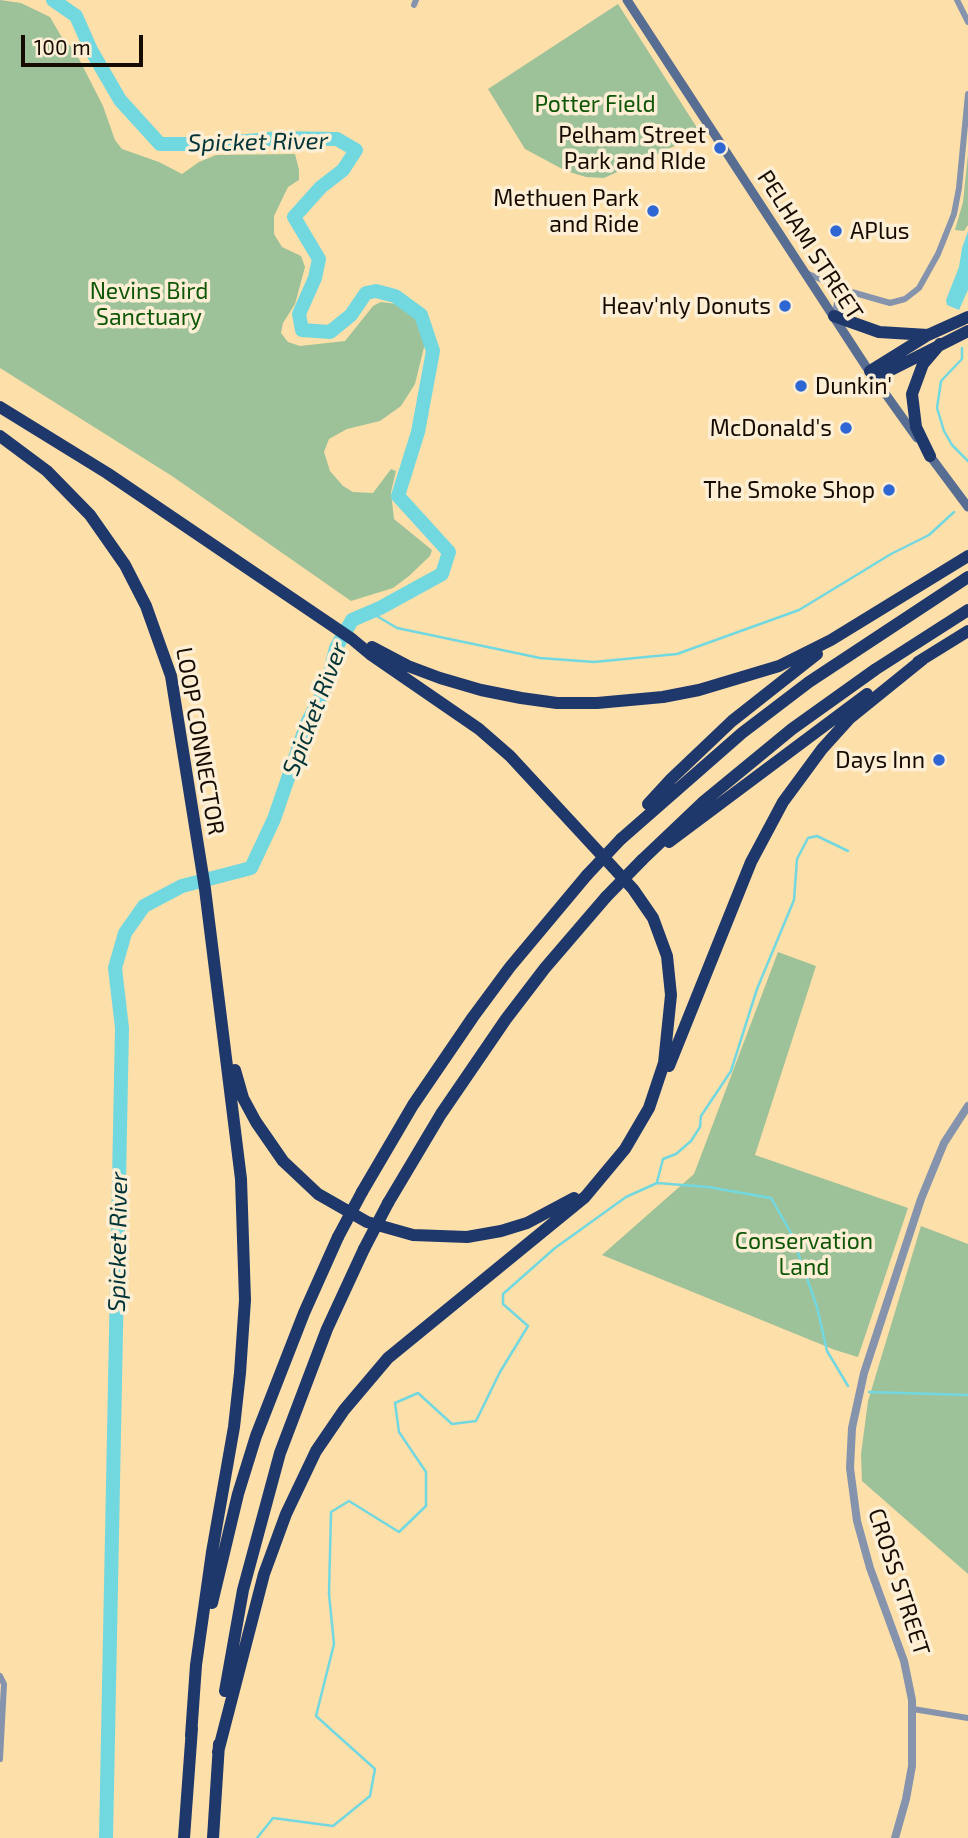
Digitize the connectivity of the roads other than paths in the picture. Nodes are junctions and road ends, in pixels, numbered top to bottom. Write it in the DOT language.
graph roads {
  1 [pos="627,0"];
  2 [pos="957,0"];
  3 [pos="968,22"];
  4 [pos="968,94"];
  5 [pos="806,273"];
  6 [pos="848,291"];
  7 [pos="834,316"];
  8 [pos="968,317"];
  9 [pos="968,331"];
  10 [pos="928,335"];
  11 [pos="940,344"];
  12 [pos="870,371"];
  13 [pos="0,407"];
  14 [pos="0,436"];
  15 [pos="930,456"];
  16 [pos="968,507"];
  17 [pos="968,555"];
  18 [pos="968,577"];
  19 [pos="968,610"];
  20 [pos="848,630"];
  21 [pos="968,631"];
  22 [pos="352,639"];
  23 [pos="923,659"];
  24 [pos="621,839"];
  25 [pos="642,860"];
  26 [pos="224,1029"];
  27 [pos="653,1097"];
  28 [pos="968,1106"];
  29 [pos="603,1175"];
  30 [pos="0,1676"];
  31 [pos="913,1709"];
  32 [pos="968,1718"];
  33 [pos="1,1721"];
  34 [pos="191,1736"];
  35 [pos="0,1744"];
  36 [pos="218,1752"];
  37 [pos="0,1759"];
  38 [pos="184,1838"];
  39 [pos="213,1838"];
  40 [pos="895,1838"];
  1 -- 5 [label="main road, PELHAM STREET"];
  2 -- 3 [label="street"];
  4 -- 6 [label="street"];
  5 -- 6 [label="street"];
  5 -- 7 [label="main road, PELHAM STREET"];
  6 -- 7 [label="street"];
  7 -- 10 [label="highway"];
  7 -- 12 [label="main road, PELHAM STREET"];
  8 -- 10 [label="highway"];
  9 -- 11 [label="highway"];
  10 -- 12 [label="highway"];
  11 -- 12 [label="highway"];
  11 -- 15 [label="highway"];
  12 -- 15 [label="main road, PELHAM STREET"];
  13 -- 22 [label="highway"];
  14 -- 26 [label="highway, LOOP CONNECTOR"];
  15 -- 16 [label="main road, PELHAM STREET"];
  17 -- 20 [label="highway"];
  18 -- 24 [label="highway"];
  19 -- 25 [label="highway"];
  20 -- 22 [label="highway"];
  20 -- 24 [label="highway"];
  21 -- 23 [label="highway"];
  22 -- 27 [label="highway"];
  23 -- 25 [label="highway"];
  23 -- 27 [label="highway"];
  24 -- 34 [label="highway, bridge"];
  25 -- 36 [label="highway, bridge"];
  26 -- 29 [label="highway"];
  26 -- 34 [label="highway"];
  27 -- 29 [label="highway"];
  28 -- 31 [label="street, CROSS STREET"];
  29 -- 36 [label="highway"];
  30 -- 33 [label="street"];
  31 -- 32 [label="street"];
  31 -- 40 [label="street, CROSS STREET"];
  33 -- 35 [label="street"];
  34 -- 38 [label="highway"];
  35 -- 37 [label="street"];
  36 -- 39 [label="highway"];
}
